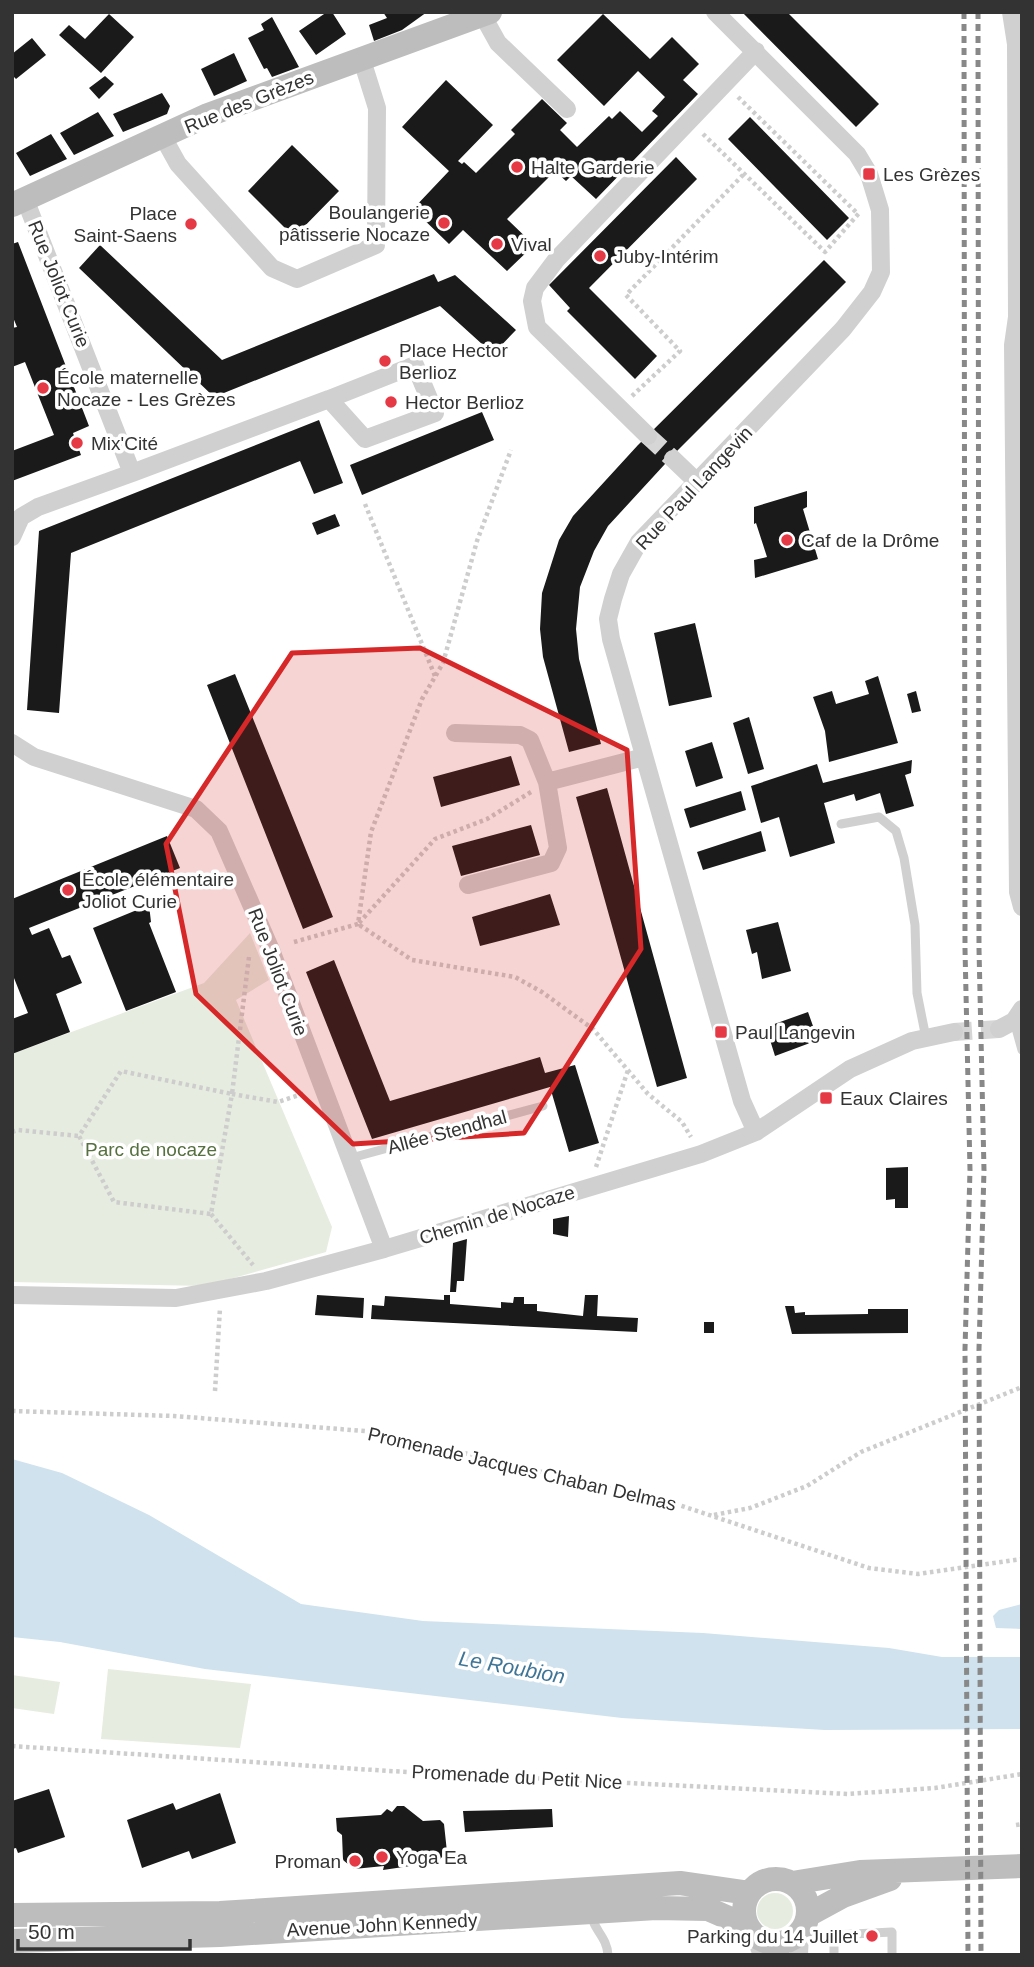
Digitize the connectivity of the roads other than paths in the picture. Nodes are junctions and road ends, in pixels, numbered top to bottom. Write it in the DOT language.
graph roads {
  1 [pos="715,12"];
  2 [pos="487,14"];
  3 [pos="1016,34"];
  4 [pos="756,51"];
  5 [pos="361,57"];
  6 [pos="567,110"];
  7 [pos="163,138"];
  8 [pos="18,202"];
  9 [pos="1022,289"];
  10 [pos="1017,317"];
  11 [pos="1017,343"];
  12 [pos="329,399"];
  13 [pos="648,436"];
  14 [pos="673,459"];
  15 [pos="132,473"];
  16 [pos="697,482"];
  17 [pos="12,537"];
  18 [pos="455,733"];
  19 [pos="12,743"];
  20 [pos="644,757"];
  21 [pos="547,782"];
  22 [pos="841,824"];
  23 [pos="468,886"];
  24 [pos="1022,907"];
  25 [pos="1014,1021"];
  26 [pos="954,1032"];
  27 [pos="926,1038"];
  28 [pos="1022,1050"];
  29 [pos="543,1106"];
  30 [pos="756,1132"];
  31 [pos="351,1158"];
  32 [pos="384,1249"];
  33 [pos="12,1295"];
  34 [pos="1022,1866"];
  35 [pos="910,1873"];
  36 [pos="792,1883"];
  37 [pos="749,1893"];
  38 [pos="592,1912"];
  39 [pos="12,1915"];
  40 [pos="802,1934"];
  41 [pos="755,1939"];
  42 [pos="12,1941"];
  43 [pos="608,1955"];
  44 [pos="834,1955"];
  45 [pos="892,1955"];
  1 -- 4 [label="street, Rue Paul Langevin"];
  2 -- 5 [label="main road, Rue des Grèzes"];
  2 -- 6 [label="street"];
  3 -- 10 [label="street"];
  4 -- 13 [label="street"];
  4 -- 16 [label="street, Rue Paul Langevin"];
  5 -- 7 [label="main road, Rue des Grèzes"];
  5 -- 7 [label="street"];
  7 -- 8 [label="main road, Rue des Grèzes"];
  8 -- 15 [label="street, Rue Joliot Curie"];
  9 -- 10 [label="lane"];
  10 -- 11 [label="street"];
  11 -- 24 [label="street"];
  12 -- 12 [label="street"];
  12 -- 15 [label="street"];
  14 -- 16 [label="street"];
  15 -- 17 [label="street"];
  16 -- 20 [label="street, Rue Paul Langevin"];
  18 -- 21 [label="street"];
  19 -- 31 [label="street, Rue Joliot Curie"];
  20 -- 21 [label="street"];
  20 -- 30 [label="street, Rue Paul Langevin"];
  21 -- 23 [label="street"];
  22 -- 27 [label="lane"];
  25 -- 28 [label="lane"];
  26 -- 27 [label="street, Chemin de Nocaze"];
  27 -- 30 [label="street, Chemin de Nocaze"];
  29 -- 31 [label="lane, Allée Stendhal"];
  30 -- 32 [label="street, Chemin de Nocaze"];
  31 -- 32 [label="street, Rue Joliot Curie"];
  32 -- 33 [label="street, Chemin de Nocaze"];
  34 -- 35 [label="main road"];
  35 -- 36 [label="main road"];
  35 -- 40 [label="main road"];
  36 -- 37 [label="main road"];
  36 -- 40 [label="main road"];
  37 -- 39 [label="main road, Avenue John Kennedy"];
  37 -- 41 [label="main road"];
  38 -- 41 [label="main road, Avenue John Kennedy"];
  38 -- 42 [label="main road, Avenue John Kennedy"];
  38 -- 43 [label="lane"];
  40 -- 41 [label="main road"];
  44 -- 45 [label="lane"];
}
